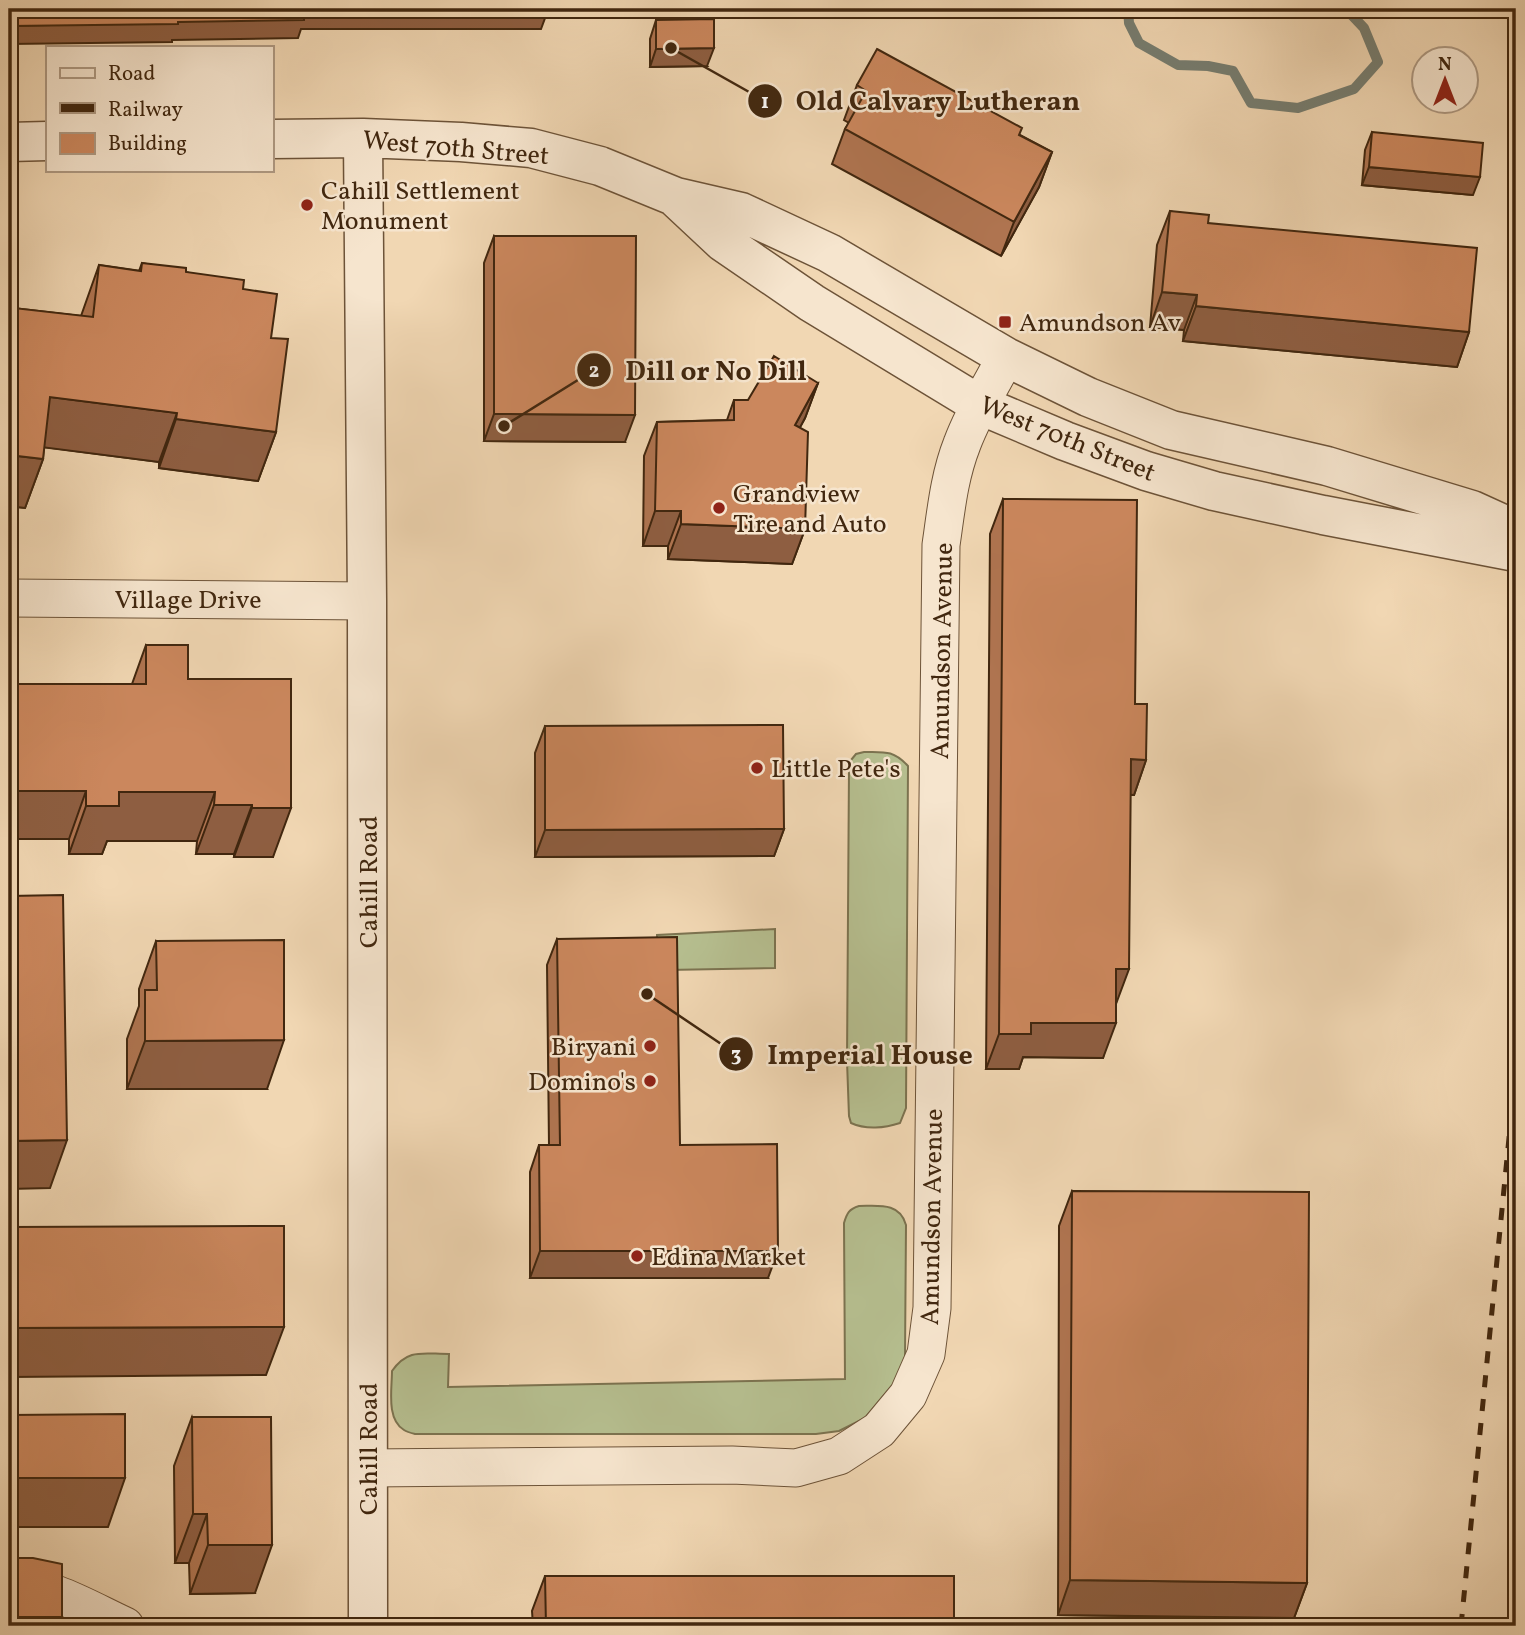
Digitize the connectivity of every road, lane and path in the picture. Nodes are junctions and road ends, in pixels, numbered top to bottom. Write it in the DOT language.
graph roads {
  1 [pos="363,138"];
  2 [pos="273,139"];
  3 [pos="46,141"];
  4 [pos="9,142"];
  5 [pos="676,197"];
  6 [pos="1006,357"];
  7 [pos="980,405"];
  8 [pos="1516,530"];
  9 [pos="1516,552"];
  10 [pos="9,598"];
  11 [pos="367,601"];
  12 [pos="368,1468"];
  13 [pos="9,1586"];
  14 [pos="125,1626"];
  15 [pos="368,1626"];
  1 -- 2 [label="street, West 70th Street"];
  1 -- 5 [label="street, West 70th Street"];
  1 -- 11 [label="street, Cahill Road"];
  3 -- 4 [label="street"];
  5 -- 6 [label="street, West 70th Street"];
  5 -- 7 [label="street, West 70th Street"];
  6 -- 7 [label="street, Amundson Avenue"];
  6 -- 8 [label="street, West 70th Street"];
  7 -- 9 [label="street, West 70th Street"];
  7 -- 12 [label="street, Amundson Avenue"];
  10 -- 11 [label="street, Village Drive"];
  11 -- 12 [label="street, Cahill Road"];
  12 -- 15 [label="street, Cahill Road"];
  13 -- 14 [label="street"];
}
